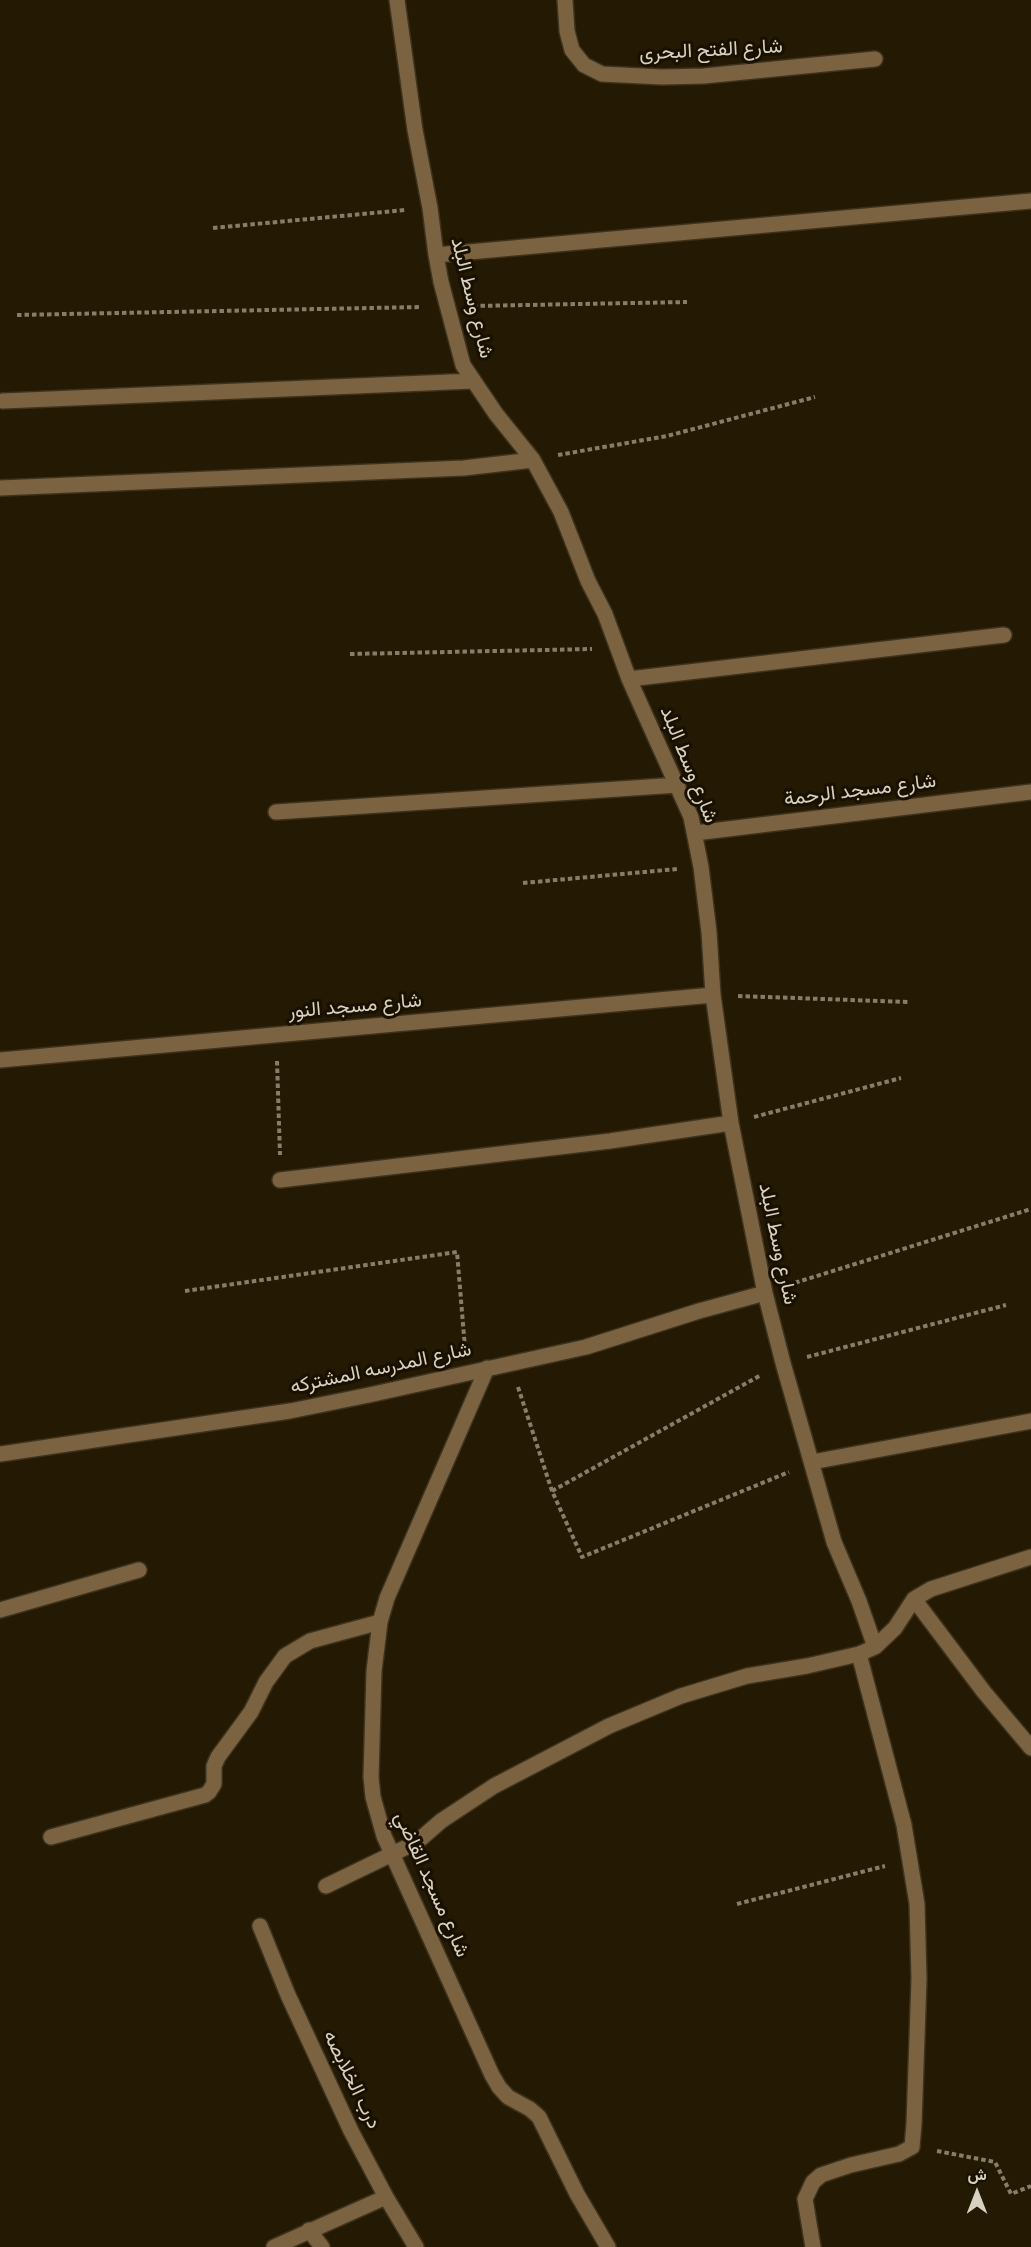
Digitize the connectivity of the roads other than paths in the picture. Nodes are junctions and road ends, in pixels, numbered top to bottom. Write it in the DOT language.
graph roads {
  1 [pos="397,0"];
  2 [pos="565,0"];
  3 [pos="876,59"];
  4 [pos="1031,201"];
  5 [pos="436,255"];
  6 [pos="472,381"];
  7 [pos="3,401"];
  8 [pos="532,460"];
  9 [pos="0,488"];
  10 [pos="1004,635"];
  11 [pos="629,679"];
  12 [pos="678,786"];
  13 [pos="1031,792"];
  14 [pos="276,812"];
  15 [pos="695,833"];
  16 [pos="713,995"];
  17 [pos="0,1060"];
  18 [pos="731,1123"];
  19 [pos="280,1180"];
  20 [pos="765,1293"];
  21 [pos="487,1368"];
  22 [pos="1031,1421"];
  23 [pos="0,1454"];
  24 [pos="813,1462"];
  25 [pos="1031,1557"];
  26 [pos="139,1570"];
  27 [pos="914,1599"];
  28 [pos="0,1610"];
  29 [pos="380,1622"];
  30 [pos="875,1647"];
  31 [pos="859,1654"];
  32 [pos="1031,1748"];
  33 [pos="51,1837"];
  34 [pos="393,1855"];
  35 [pos="326,1886"];
  36 [pos="260,1926"];
  37 [pos="386,2197"];
  38 [pos="309,2230"];
  39 [pos="274,2247"];
  40 [pos="322,2247"];
  41 [pos="416,2247"];
  42 [pos="608,2247"];
  43 [pos="813,2247"];
  1 -- 5 [label="street, شارع وسط البلد"];
  2 -- 3 [label="street, شارع الفتح البحرى"];
  4 -- 5 [label="street"];
  5 -- 6 [label="street, شارع وسط البلد"];
  6 -- 7 [label="street"];
  6 -- 8 [label="street, شارع وسط البلد"];
  8 -- 9 [label="street"];
  8 -- 11 [label="street, شارع وسط البلد"];
  10 -- 11 [label="street"];
  11 -- 12 [label="street, شارع وسط البلد"];
  12 -- 14 [label="street"];
  12 -- 15 [label="street, شارع وسط البلد"];
  13 -- 15 [label="street, شارع مسجد الرحمة"];
  15 -- 16 [label="street, شارع وسط البلد"];
  16 -- 17 [label="street, شارع مسجد النور"];
  16 -- 18 [label="street, شارع وسط البلد"];
  18 -- 19 [label="street"];
  18 -- 20 [label="street, شارع وسط البلد"];
  20 -- 21 [label="street, شارع المدرسه المشتركه"];
  20 -- 24 [label="street, شارع وسط البلد"];
  21 -- 23 [label="street, شارع المدرسه المشتركه"];
  21 -- 29 [label="street, شارع مسجد القاضي"];
  22 -- 24 [label="street"];
  24 -- 30 [label="street, شارع وسط البلد"];
  25 -- 27 [label="street"];
  26 -- 28 [label="street"];
  27 -- 30 [label="street"];
  27 -- 32 [label="street"];
  29 -- 33 [label="street"];
  29 -- 34 [label="street, شارع مسجد القاضي"];
  30 -- 31 [label="street"];
  31 -- 34 [label="street"];
  31 -- 43 [label="street"];
  34 -- 35 [label="street"];
  34 -- 42 [label="street, شارع مسجد القاضي"];
  36 -- 37 [label="street, درب الخلابصه"];
  37 -- 38 [label="street"];
  37 -- 41 [label="street, درب الخلابصه"];
  38 -- 39 [label="street"];
  38 -- 40 [label="street"];
}
